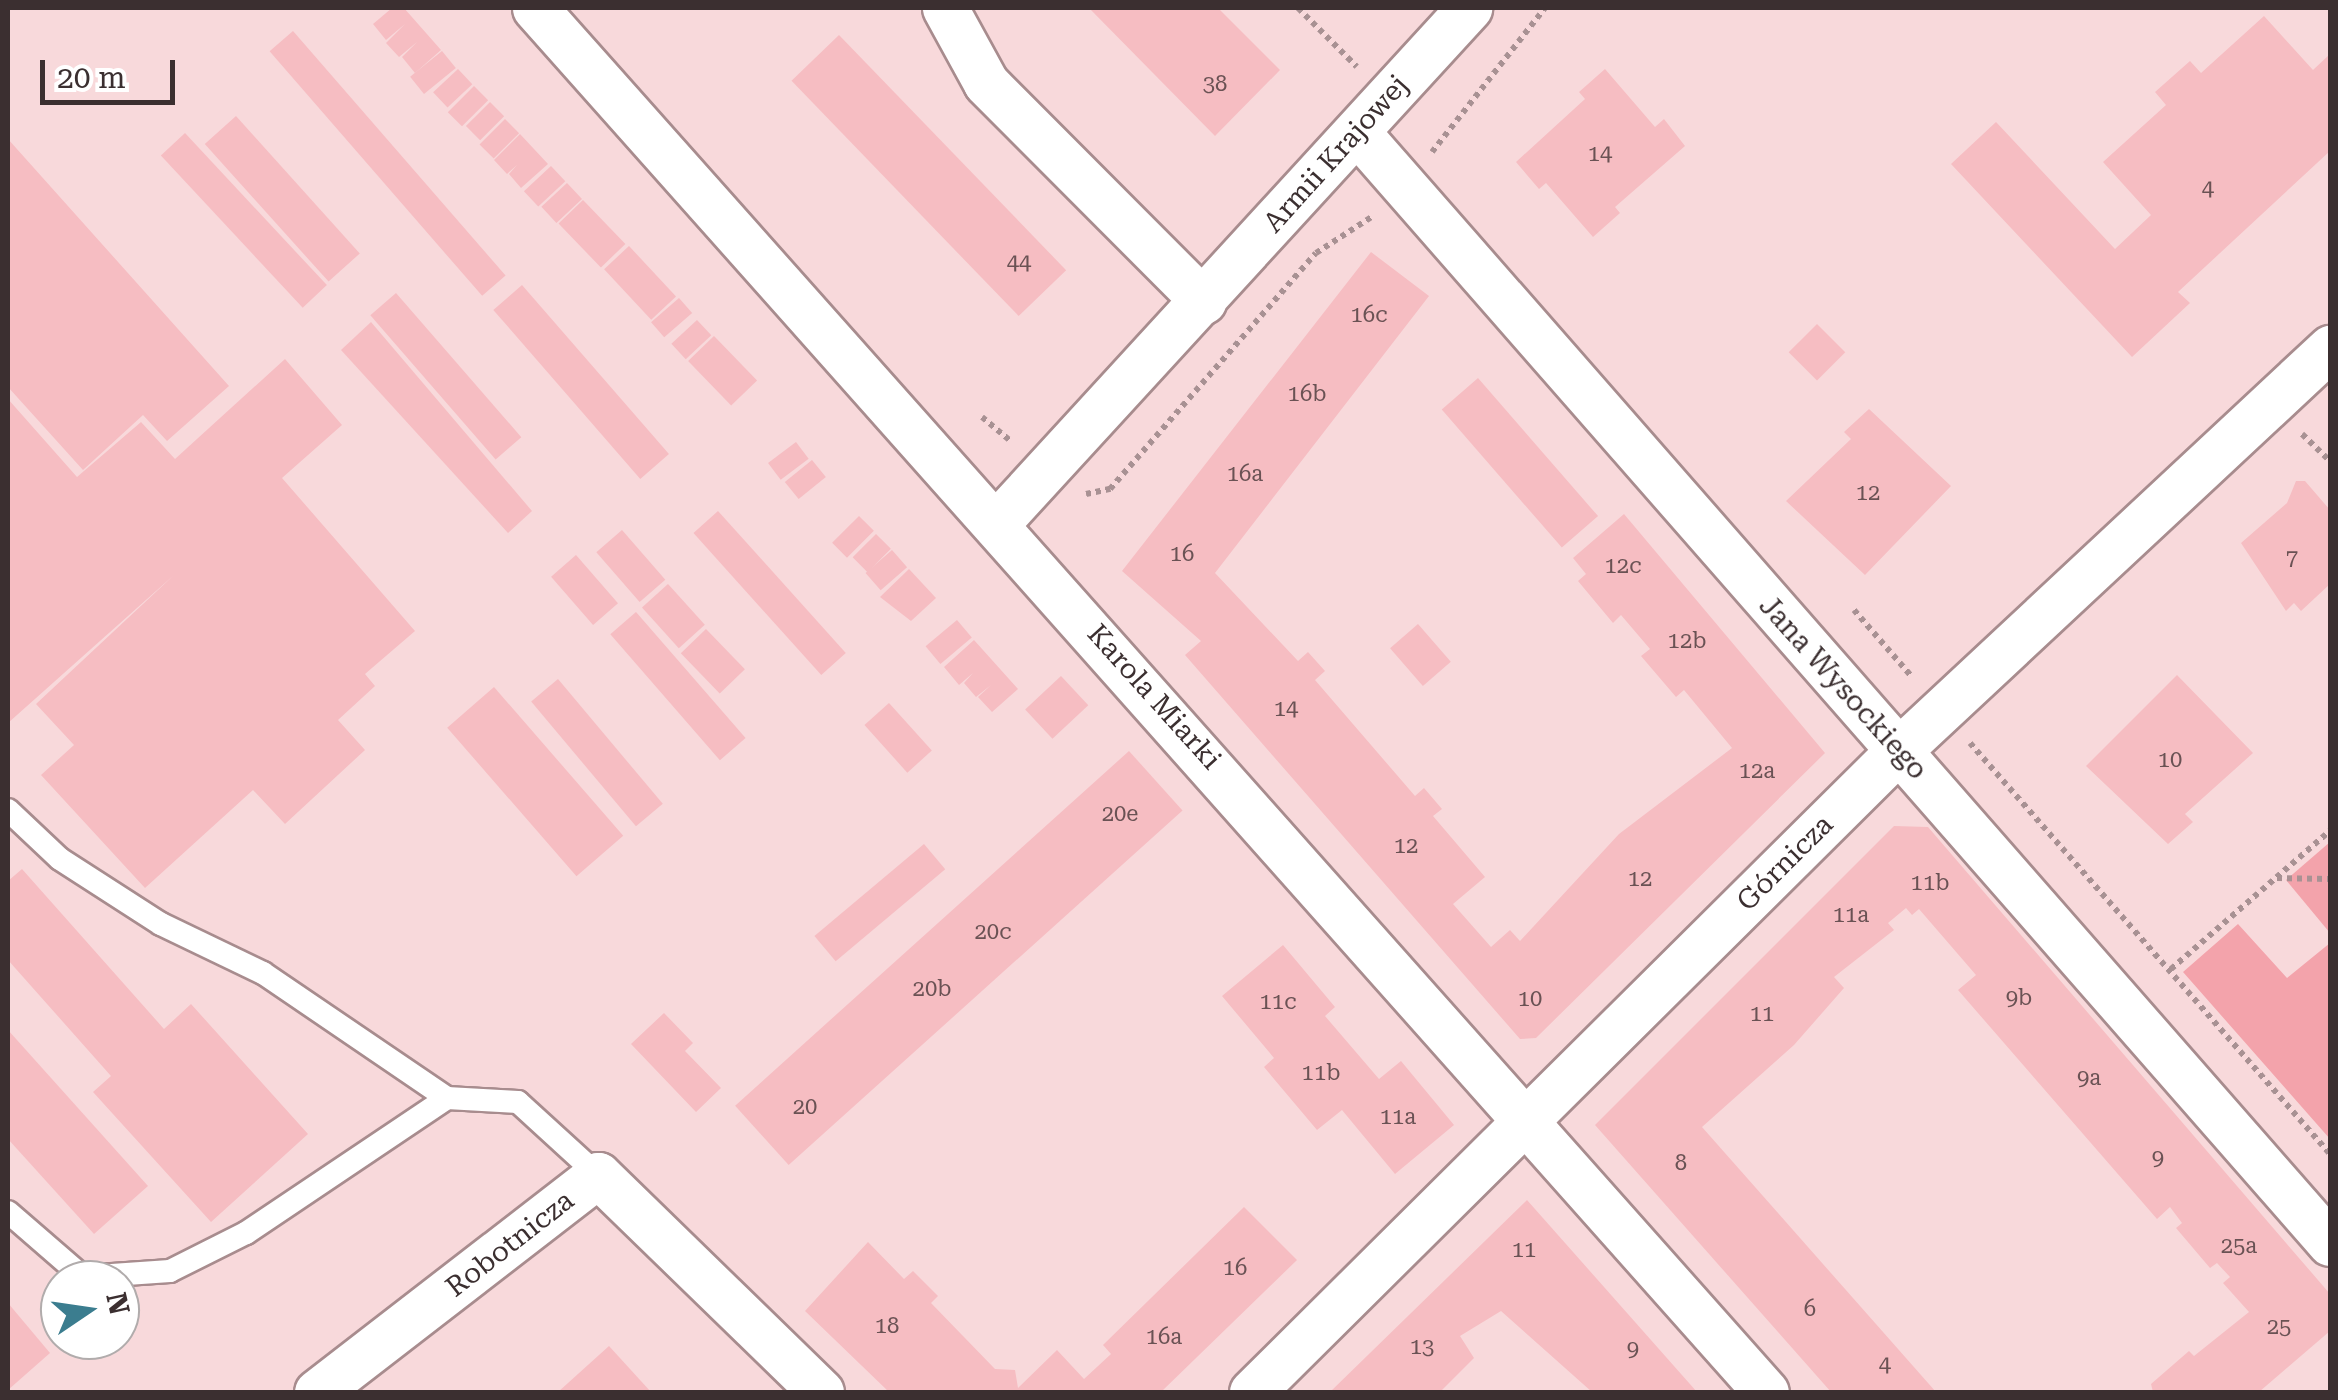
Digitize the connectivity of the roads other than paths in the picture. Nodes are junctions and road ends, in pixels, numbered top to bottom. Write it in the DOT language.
graph roads {
  1 [pos="535,8"];
  2 [pos="944,8"];
  3 [pos="1469,8"];
  4 [pos="1357,132"];
  5 [pos="1203,301"];
  6 [pos="2330,348"];
  7 [pos="997,523"];
  8 [pos="1898,752"];
  9 [pos="8,810"];
  10 [pos="447,1098"];
  11 [pos="1527,1122"];
  12 [pos="598,1176"];
  13 [pos="8,1212"];
  14 [pos="2330,1243"];
  15 [pos="317,1392"];
  16 [pos="821,1392"];
  17 [pos="1252,1392"];
  18 [pos="1766,1392"];
  1 -- 7 [label="street, Karola Miarki"];
  2 -- 5 [label="street"];
  3 -- 4 [label="street, Armii Krajowej"];
  4 -- 5 [label="street, Armii Krajowej"];
  4 -- 8 [label="street, Jana Wysockiego"];
  5 -- 7 [label="street, Armii Krajowej"];
  6 -- 8 [label="street, Górnicza"];
  7 -- 11 [label="street, Karola Miarki"];
  8 -- 11 [label="street, Górnicza"];
  8 -- 14 [label="street, Jana Wysockiego"];
  9 -- 10 [label="lane"];
  10 -- 12 [label="lane"];
  10 -- 13 [label="lane"];
  11 -- 17 [label="street, Górnicza"];
  11 -- 18 [label="street, Karola Miarki"];
  12 -- 15 [label="street, Robotnicza"];
  12 -- 16 [label="street, Robotnicza"];
}
